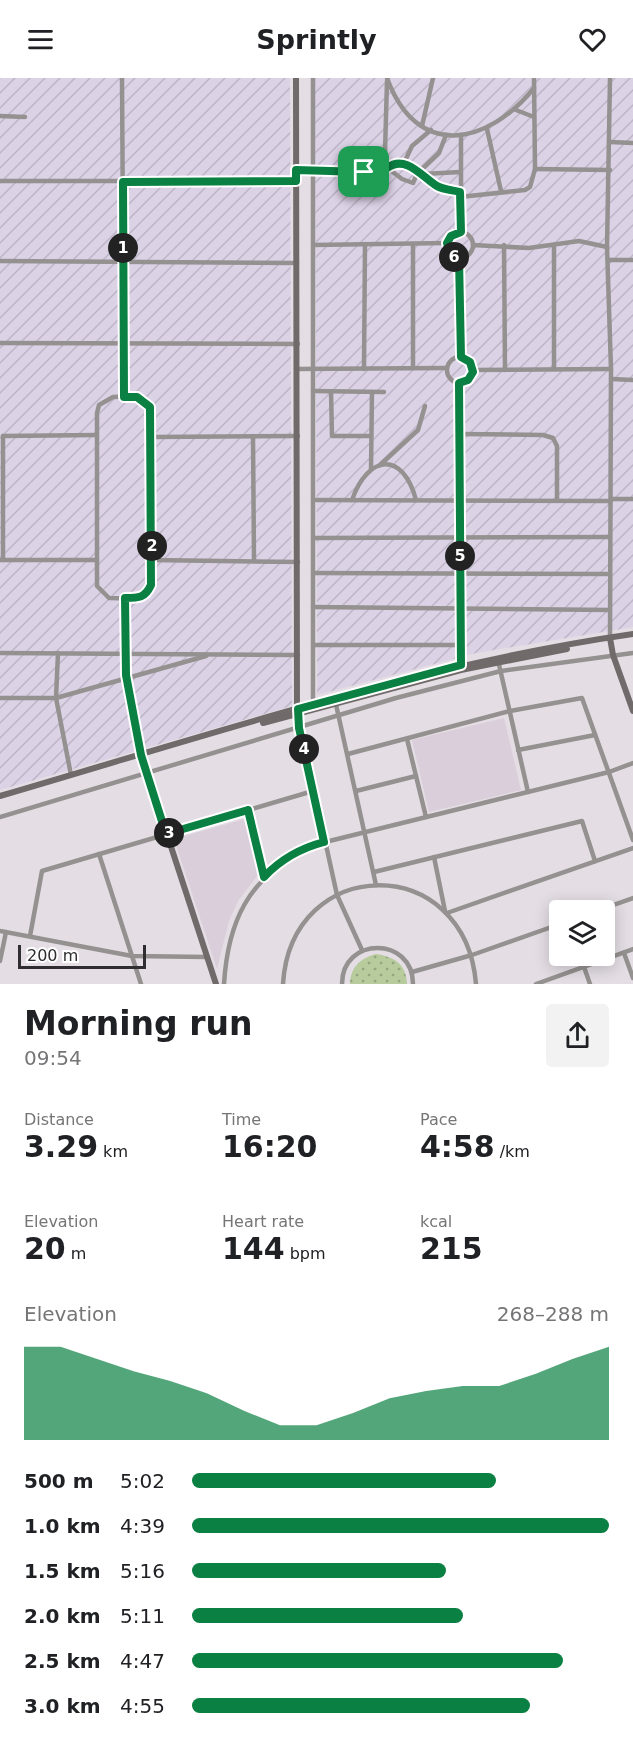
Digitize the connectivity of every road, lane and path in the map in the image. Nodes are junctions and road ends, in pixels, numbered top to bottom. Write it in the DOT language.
graph roads {
  1 [pos="122,78"];
  2 [pos="297,78"];
  3 [pos="312,78"];
  4 [pos="387,78"];
  5 [pos="433,78"];
  6 [pos="534,78"];
  7 [pos="610,78"];
  8 [pos="534,88"];
  9 [pos="516,110"];
  10 [pos="0,116"];
  11 [pos="25,117"];
  12 [pos="534,117"];
  13 [pos="422,126"];
  14 [pos="487,129"];
  15 [pos="430,130"];
  16 [pos="446,135"];
  17 [pos="461,137"];
  18 [pos="610,142"];
  19 [pos="633,143"];
  20 [pos="381,163"];
  21 [pos="403,165"];
  22 [pos="387,168"];
  23 [pos="535,169"];
  24 [pos="297,170"];
  25 [pos="313,170"];
  26 [pos="610,170"];
  27 [pos="460,172"];
  28 [pos="421,173"];
  29 [pos="0,181"];
  30 [pos="297,181"];
  31 [pos="123,182"];
  32 [pos="501,191"];
  33 [pos="460,194"];
  34 [pos="461,232"];
  35 [pos="447,243"];
  36 [pos="365,244"];
  37 [pos="413,244"];
  38 [pos="313,245"];
  39 [pos="473,245"];
  40 [pos="504,245"];
  41 [pos="554,245"];
  42 [pos="607,247"];
  43 [pos="459,258"];
  44 [pos="123,260"];
  45 [pos="608,260"];
  46 [pos="633,260"];
  47 [pos="0,261"];
  48 [pos="297,263"];
  49 [pos="0,343"];
  50 [pos="124,344"];
  51 [pos="297,344"];
  52 [pos="461,357"];
  53 [pos="414,368"];
  54 [pos="447,368"];
  55 [pos="297,369"];
  56 [pos="313,369"];
  57 [pos="364,369"];
  58 [pos="554,369"];
  59 [pos="611,369"];
  60 [pos="473,370"];
  61 [pos="505,370"];
  62 [pos="611,379"];
  63 [pos="633,380"];
  64 [pos="459,383"];
  65 [pos="313,391"];
  66 [pos="331,392"];
  67 [pos="372,392"];
  68 [pos="384,392"];
  69 [pos="124,397"];
  70 [pos="425,406"];
  71 [pos="460,434"];
  72 [pos="97,435"];
  73 [pos="2,436"];
  74 [pos="151,436"];
  75 [pos="253,436"];
  76 [pos="297,436"];
  77 [pos="371,436"];
  78 [pos="380,465"];
  79 [pos="371,469"];
  80 [pos="633,499"];
  81 [pos="313,500"];
  82 [pos="352,500"];
  83 [pos="416,500"];
  84 [pos="460,500"];
  85 [pos="611,500"];
  86 [pos="557,501"];
  87 [pos="610,537"];
  88 [pos="313,538"];
  89 [pos="460,538"];
  90 [pos="1,560"];
  91 [pos="97,560"];
  92 [pos="152,560"];
  93 [pos="254,561"];
  94 [pos="297,562"];
  95 [pos="313,573"];
  96 [pos="460,574"];
  97 [pos="610,574"];
  98 [pos="125,598"];
  99 [pos="313,607"];
  100 [pos="461,607"];
  101 [pos="610,610"];
  102 [pos="633,636"];
  103 [pos="610,640"];
  104 [pos="313,645"];
  105 [pos="461,645"];
  106 [pos="633,652"];
  107 [pos="0,653"];
  108 [pos="58,653"];
  109 [pos="125,654"];
  110 [pos="211,654"];
  111 [pos="297,655"];
  112 [pos="613,655"];
  113 [pos="498,659"];
  114 [pos="461,665"];
  115 [pos="501,671"];
  116 [pos="127,679"];
  117 [pos="0,698"];
  118 [pos="56,698"];
  119 [pos="335,701"];
  120 [pos="313,705"];
  121 [pos="510,711"];
  122 [pos="633,711"];
  123 [pos="298,712"];
  124 [pos="339,716"];
  125 [pos="299,728"];
  126 [pos="595,735"];
  127 [pos="407,739"];
  128 [pos="518,750"];
  129 [pos="348,754"];
  130 [pos="141,757"];
  131 [pos="633,763"];
  132 [pos="609,772"];
  133 [pos="146,773"];
  134 [pos="71,776"];
  135 [pos="416,776"];
  136 [pos="313,791"];
  137 [pos="356,791"];
  138 [pos="528,792"];
  139 [pos="0,798"];
  140 [pos="248,810"];
  141 [pos="0,817"];
  142 [pos="426,817"];
  143 [pos="365,832"];
  144 [pos="166,834"];
  145 [pos="633,840"];
  146 [pos="324,842"];
  147 [pos="633,848"];
  148 [pos="99,854"];
  149 [pos="434,857"];
  150 [pos="596,861"];
  151 [pos="374,872"];
  152 [pos="264,877"];
  153 [pos="376,885"];
  154 [pos="337,895"];
  155 [pos="633,898"];
  156 [pos="615,904"];
  157 [pos="446,912"];
  158 [pos="549,928"];
  159 [pos="3,931"];
  160 [pos="30,936"];
  161 [pos="362,950"];
  162 [pos="633,950"];
  163 [pos="624,953"];
  164 [pos="472,955"];
  165 [pos="132,956"];
  166 [pos="206,957"];
  167 [pos="0,961"];
  168 [pos="584,967"];
  169 [pos="412,972"];
  170 [pos="633,978"];
  171 [pos="141,984"];
  172 [pos="216,984"];
  173 [pos="224,984"];
  174 [pos="283,984"];
  175 [pos="342,984"];
  176 [pos="413,984"];
  177 [pos="476,984"];
  178 [pos="538,984"];
  179 [pos="590,984"];
  1 -- 31 [label="street"];
  2 -- 24 [label="street"];
  3 -- 25 [label="street"];
  4 -- 13 [label="street"];
  4 -- 20 [label="street"];
  5 -- 13 [label="street"];
  6 -- 8 [label="street"];
  7 -- 18 [label="street"];
  8 -- 9 [label="street"];
  8 -- 12 [label="street"];
  9 -- 12 [label="street"];
  9 -- 14 [label="street"];
  10 -- 11 [label="street"];
  12 -- 23 [label="street"];
  13 -- 15 [label="street"];
  14 -- 17 [label="street"];
  14 -- 32 [label="street"];
  15 -- 16 [label="street"];
  15 -- 21 [label="street"];
  16 -- 17 [label="street"];
  16 -- 28 [label="street"];
  17 -- 27 [label="street"];
  18 -- 19 [label="street"];
  18 -- 26 [label="street"];
  20 -- 22 [label="street"];
  20 -- 25 [label="street"];
  21 -- 22 [label="street"];
  21 -- 28 [label="street"];
  22 -- 28 [label="street"];
  23 -- 26 [label="street"];
  23 -- 32 [label="street"];
  24 -- 25 [label="street"];
  24 -- 30 [label="street"];
  25 -- 38 [label="street"];
  26 -- 42 [label="street"];
  27 -- 28 [label="street"];
  27 -- 33 [label="street"];
  28 -- 33 [label="street"];
  29 -- 31 [label="street"];
  30 -- 31 [label="street"];
  30 -- 48 [label="street"];
  31 -- 44 [label="street"];
  32 -- 33 [label="street"];
  33 -- 34 [label="street"];
  34 -- 35 [label="street"];
  34 -- 39 [label="street"];
  35 -- 37 [label="street"];
  35 -- 43 [label="street"];
  36 -- 37 [label="street"];
  36 -- 38 [label="street"];
  36 -- 57 [label="street"];
  37 -- 53 [label="street"];
  38 -- 56 [label="street"];
  39 -- 40 [label="street"];
  39 -- 43 [label="street"];
  40 -- 41 [label="street"];
  40 -- 61 [label="street"];
  41 -- 42 [label="street"];
  41 -- 58 [label="street"];
  42 -- 45 [label="street"];
  43 -- 52 [label="street"];
  44 -- 47 [label="street"];
  44 -- 48 [label="street"];
  44 -- 50 [label="street"];
  45 -- 46 [label="street"];
  45 -- 59 [label="street"];
  48 -- 51 [label="street"];
  49 -- 50 [label="street"];
  50 -- 51 [label="street"];
  50 -- 69 [label="street"];
  51 -- 55 [label="street"];
  52 -- 54 [label="street"];
  52 -- 60 [label="street"];
  53 -- 54 [label="street"];
  53 -- 57 [label="street"];
  54 -- 64 [label="street"];
  55 -- 56 [label="street"];
  55 -- 76 [label="street"];
  56 -- 57 [label="street"];
  56 -- 65 [label="street"];
  58 -- 59 [label="street"];
  58 -- 61 [label="street"];
  59 -- 62 [label="street"];
  60 -- 61 [label="street"];
  60 -- 64 [label="street"];
  62 -- 63 [label="street"];
  62 -- 85 [label="street"];
  64 -- 71 [label="street"];
  65 -- 66 [label="street"];
  65 -- 81 [label="street"];
  66 -- 67 [label="street"];
  66 -- 77 [label="street"];
  67 -- 68 [label="street"];
  67 -- 77 [label="street"];
  69 -- 72 [label="street"];
  69 -- 74 [label="street"];
  70 -- 78 [label="street"];
  71 -- 84 [label="street"];
  71 -- 86 [label="street"];
  72 -- 73 [label="street"];
  72 -- 91 [label="street"];
  73 -- 90 [label="street"];
  74 -- 75 [label="street"];
  74 -- 92 [label="street"];
  75 -- 76 [label="street"];
  75 -- 93 [label="street"];
  76 -- 94 [label="street"];
  77 -- 79 [label="street"];
  78 -- 79 [label="street"];
  78 -- 83 [label="street"];
  79 -- 82 [label="street"];
  80 -- 85 [label="street"];
  81 -- 82 [label="street"];
  81 -- 88 [label="street"];
  82 -- 83 [label="street"];
  83 -- 84 [label="street"];
  84 -- 86 [label="street"];
  84 -- 89 [label="street"];
  85 -- 86 [label="street"];
  85 -- 87 [label="street"];
  87 -- 89 [label="street"];
  87 -- 97 [label="street"];
  88 -- 89 [label="street"];
  88 -- 95 [label="street"];
  89 -- 96 [label="street"];
  90 -- 91 [label="street"];
  91 -- 98 [label="street"];
  92 -- 93 [label="street"];
  92 -- 98 [label="street"];
  93 -- 94 [label="street"];
  94 -- 111 [label="street"];
  95 -- 96 [label="street"];
  95 -- 99 [label="street"];
  96 -- 97 [label="street"];
  96 -- 100 [label="street"];
  97 -- 101 [label="street"];
  98 -- 109 [label="street"];
  99 -- 100 [label="street"];
  99 -- 104 [label="street"];
  100 -- 101 [label="street"];
  100 -- 105 [label="street"];
  101 -- 103 [label="street"];
  102 -- 103 [label="street"];
  103 -- 112 [label="street"];
  103 -- 113 [label="street"];
  104 -- 105 [label="street"];
  104 -- 120 [label="street"];
  105 -- 114 [label="street"];
  106 -- 112 [label="street"];
  107 -- 108 [label="street"];
  108 -- 109 [label="street"];
  108 -- 118 [label="street"];
  109 -- 110 [label="street"];
  109 -- 116 [label="street"];
  110 -- 111 [label="street"];
  110 -- 116 [label="street"];
  111 -- 123 [label="street"];
  112 -- 115 [label="street"];
  112 -- 122 [label="street"];
  113 -- 114 [label="street"];
  113 -- 115 [label="street"];
  113 -- 119 [label="street"];
  114 -- 119 [label="street"];
  115 -- 121 [label="street"];
  115 -- 124 [label="street"];
  116 -- 118 [label="street"];
  116 -- 130 [label="street"];
  117 -- 118 [label="street"];
  118 -- 134 [label="street"];
  119 -- 120 [label="street"];
  119 -- 123 [label="street"];
  119 -- 124 [label="street"];
  120 -- 123 [label="street"];
  121 -- 126 [label="street"];
  121 -- 127 [label="street"];
  121 -- 128 [label="street"];
  123 -- 125 [label="street"];
  123 -- 130 [label="street"];
  124 -- 125 [label="street"];
  124 -- 129 [label="street"];
  125 -- 133 [label="street"];
  125 -- 136 [label="street"];
  126 -- 128 [label="street"];
  126 -- 132 [label="street"];
  127 -- 129 [label="street"];
  127 -- 135 [label="street"];
  128 -- 138 [label="street"];
  129 -- 137 [label="street"];
  130 -- 133 [label="street"];
  130 -- 134 [label="street"];
  130 -- 139 [label="street"];
  131 -- 132 [label="street"];
  132 -- 138 [label="street"];
  132 -- 145 [label="street"];
  133 -- 141 [label="street"];
  133 -- 144 [label="street"];
  134 -- 139 [label="street"];
  135 -- 137 [label="street"];
  135 -- 142 [label="street"];
  136 -- 140 [label="street"];
  136 -- 146 [label="street"];
  137 -- 143 [label="street"];
  138 -- 142 [label="street"];
  140 -- 144 [label="street"];
  140 -- 152 [label="street"];
  142 -- 143 [label="street"];
  143 -- 146 [label="street"];
  143 -- 151 [label="street"];
  144 -- 148 [label="street"];
  144 -- 166 [label="street"];
  146 -- 152 [label="street"];
  146 -- 154 [label="street"];
  147 -- 150 [label="street"];
  148 -- 160 [label="street"];
  148 -- 165 [label="street"];
  149 -- 150 [label="street"];
  149 -- 151 [label="street"];
  149 -- 157 [label="street"];
  150 -- 157 [label="street"];
  151 -- 153 [label="street"];
  152 -- 173 [label="street"];
  153 -- 154 [label="street"];
  153 -- 157 [label="street"];
  154 -- 161 [label="street"];
  154 -- 174 [label="street"];
  155 -- 156 [label="street"];
  157 -- 164 [label="street"];
  158 -- 164 [label="street"];
  159 -- 160 [label="street"];
  159 -- 167 [label="street"];
  160 -- 165 [label="street"];
  161 -- 169 [label="street"];
  161 -- 175 [label="street"];
  162 -- 163 [label="street"];
  163 -- 168 [label="street"];
  163 -- 170 [label="street"];
  164 -- 169 [label="street"];
  164 -- 177 [label="street"];
  165 -- 166 [label="street"];
  165 -- 171 [label="street"];
  166 -- 172 [label="street"];
  168 -- 178 [label="street"];
  168 -- 179 [label="street"];
  169 -- 176 [label="street"];
}
